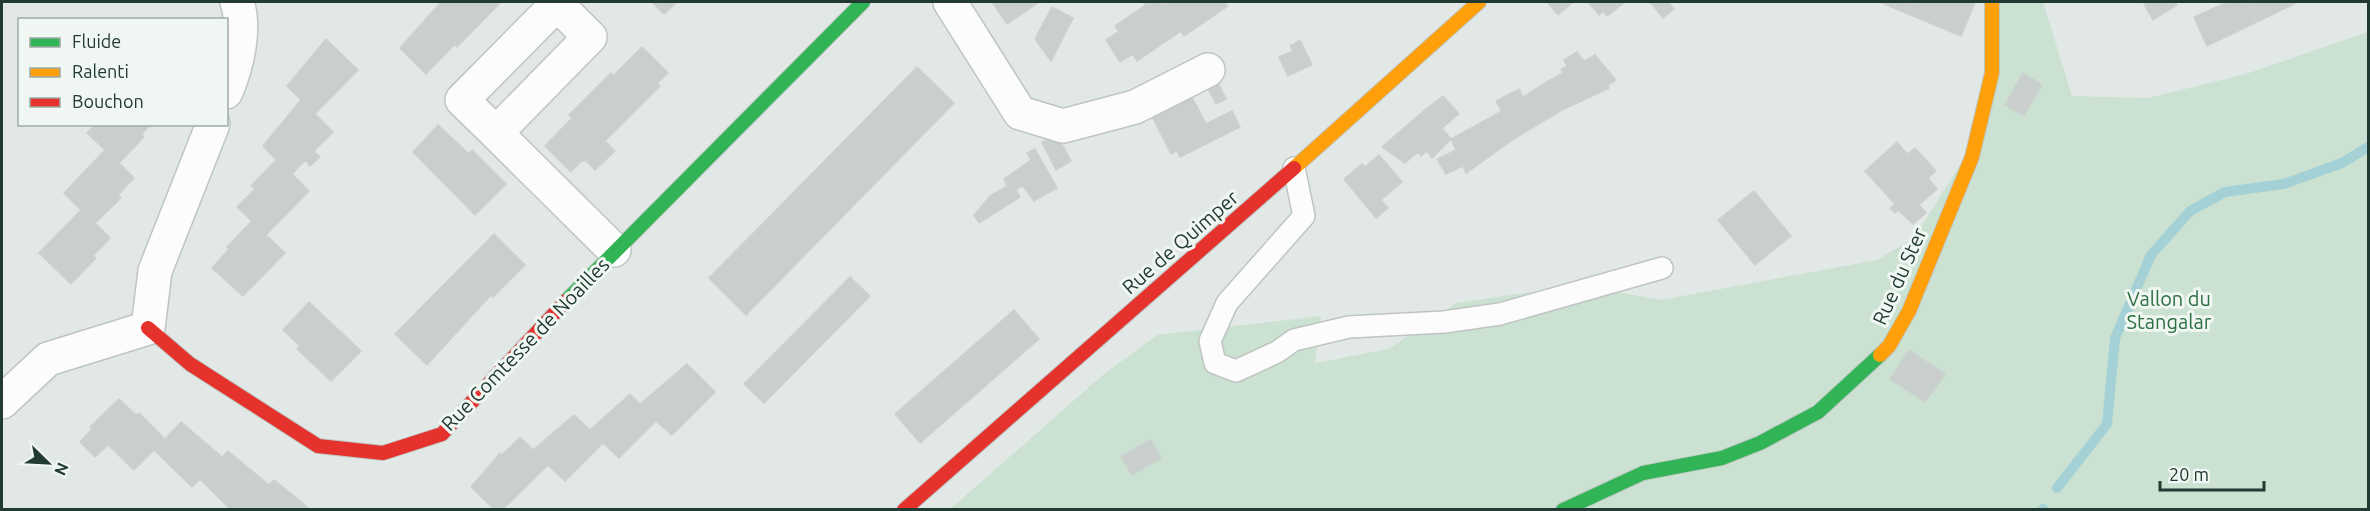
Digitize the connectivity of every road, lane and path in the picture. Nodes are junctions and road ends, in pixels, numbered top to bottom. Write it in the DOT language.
graph roads {
  1 [pos="237,2"];
  2 [pos="863,2"];
  3 [pos="950,2"];
  4 [pos="1479,2"];
  5 [pos="1992,2"];
  6 [pos="1208,70"];
  7 [pos="228,87"];
  8 [pos="212,126"];
  9 [pos="496,133"];
  10 [pos="1294,168"];
  11 [pos="614,250"];
  12 [pos="1662,268"];
  13 [pos="148,328"];
  14 [pos="2,402"];
  15 [pos="904,510"];
  16 [pos="1563,510"];
  1 -- 7 [label="street"];
  2 -- 11 [label="street, Rue Comtesse de Noailles"];
  3 -- 6 [label="street"];
  4 -- 10 [label="street, Rue de Quimper"];
  5 -- 16 [label="street, Rue du Ster"];
  8 -- 13 [label="street"];
  9 -- 11 [label="street"];
  10 -- 12 [label="lane"];
  10 -- 15 [label="street, Rue de Quimper"];
  11 -- 13 [label="street, Rue Comtesse de Noailles"];
  13 -- 14 [label="street"];
}
